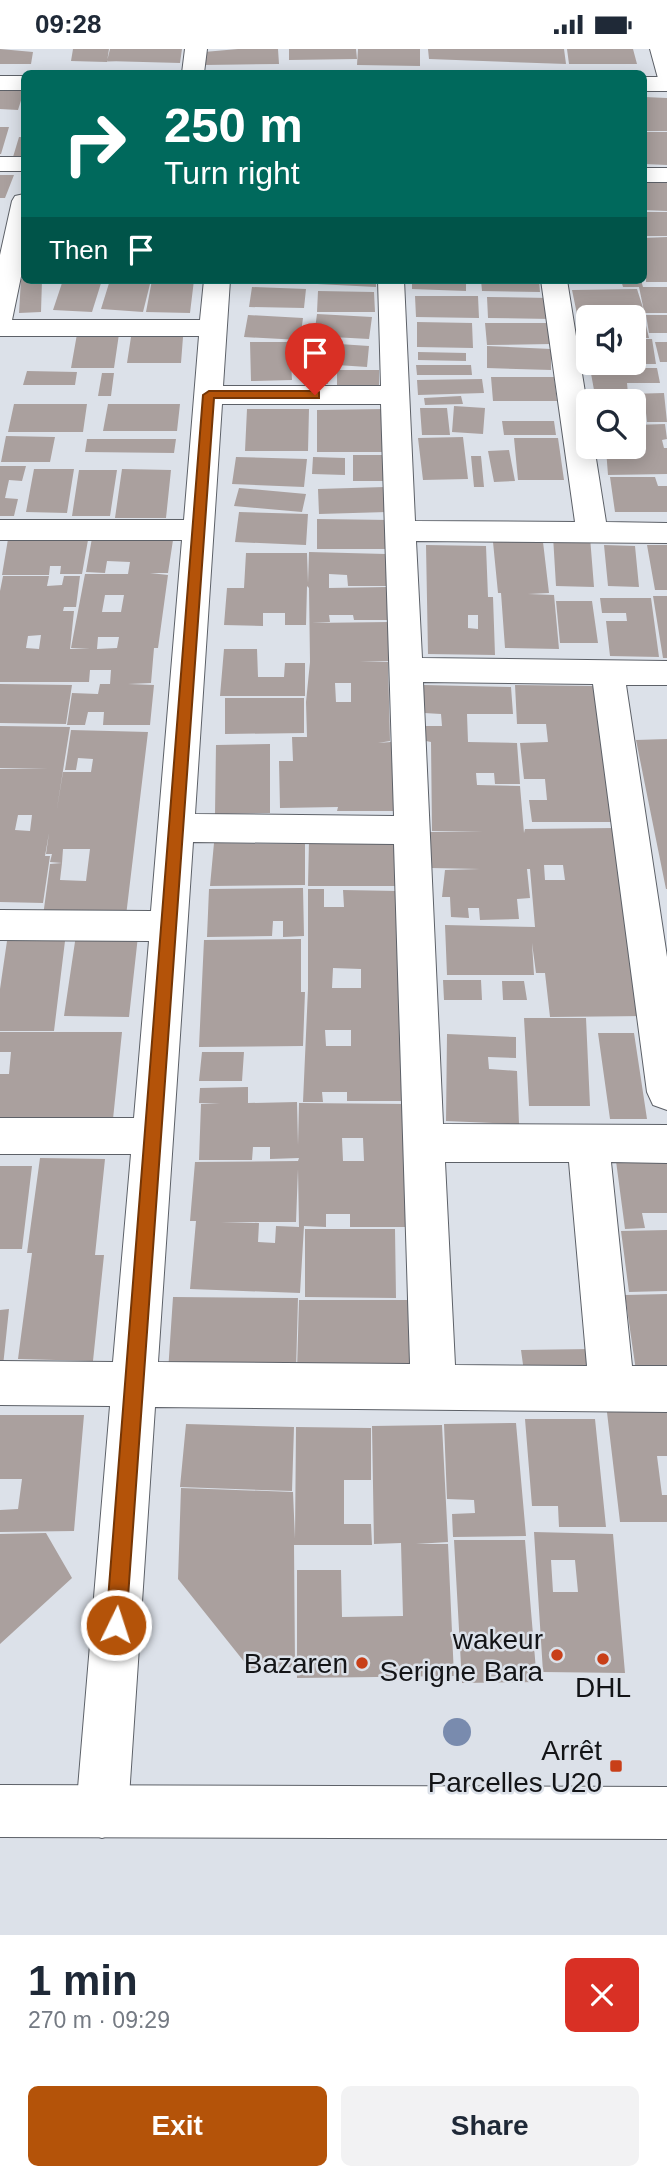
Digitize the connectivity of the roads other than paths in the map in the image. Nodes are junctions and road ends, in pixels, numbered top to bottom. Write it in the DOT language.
graph roads {
  1 [pos="196,49"];
  2 [pos="661,49"];
  3 [pos="193,70"];
  4 [pos="667,77"];
  5 [pos="0,83"];
  6 [pos="21,83"];
  7 [pos="647,84"];
  8 [pos="667,84"];
  9 [pos="0,165"];
  10 [pos="21,165"];
  11 [pos="647,175"];
  12 [pos="667,175"];
  13 [pos="21,216"];
  14 [pos="217,284"];
  15 [pos="391,284"];
  16 [pos="555,284"];
  17 [pos="0,318"];
  18 [pos="0,327"];
  19 [pos="214,328"];
  20 [pos="209,395"];
  21 [pos="396,395"];
  22 [pos="0,530"];
  23 [pos="198,530"];
  24 [pos="401,531"];
  25 [pos="592,532"];
  26 [pos="667,533"];
  27 [pos="406,670"];
  28 [pos="608,673"];
  29 [pos="667,673"];
  30 [pos="176,828"];
  31 [pos="412,830"];
  32 [pos="0,925"];
  33 [pos="169,926"];
  34 [pos="667,1092"];
  35 [pos="0,1136"];
  36 [pos="153,1136"];
  37 [pos="424,1143"];
  38 [pos="588,1144"];
  39 [pos="667,1144"];
  40 [pos="0,1383"];
  41 [pos="134,1384"];
  42 [pos="433,1387"];
  43 [pos="612,1389"];
  44 [pos="667,1389"];
  45 [pos="0,1811"];
  46 [pos="102,1812"];
  47 [pos="667,1813"];
  1 -- 3 [label="street"];
  2 -- 4 [label="street"];
  5 -- 6 [label="street"];
  7 -- 8 [label="street"];
  9 -- 10 [label="street"];
  11 -- 12 [label="street"];
  13 -- 17 [label="street"];
  14 -- 19 [label="street"];
  15 -- 21 [label="street"];
  16 -- 25 [label="street"];
  18 -- 19 [label="street"];
  19 -- 20 [label="street"];
  20 -- 21 [label="street"];
  20 -- 23 [label="street"];
  21 -- 24 [label="street"];
  22 -- 23 [label="street"];
  23 -- 30 [label="street"];
  24 -- 25 [label="street"];
  24 -- 27 [label="street"];
  25 -- 26 [label="street"];
  27 -- 28 [label="street"];
  27 -- 31 [label="street"];
  28 -- 29 [label="street"];
  28 -- 34 [label="street"];
  30 -- 31 [label="street"];
  30 -- 33 [label="street"];
  31 -- 37 [label="street"];
  32 -- 33 [label="street"];
  33 -- 36 [label="street"];
  35 -- 36 [label="street"];
  36 -- 41 [label="street"];
  37 -- 38 [label="street"];
  37 -- 42 [label="street"];
  38 -- 39 [label="street"];
  38 -- 43 [label="street"];
  40 -- 41 [label="street"];
  41 -- 42 [label="street"];
  41 -- 46 [label="street"];
  42 -- 43 [label="street"];
  43 -- 44 [label="street"];
  45 -- 46 [label="street"];
  46 -- 47 [label="street"];
}
